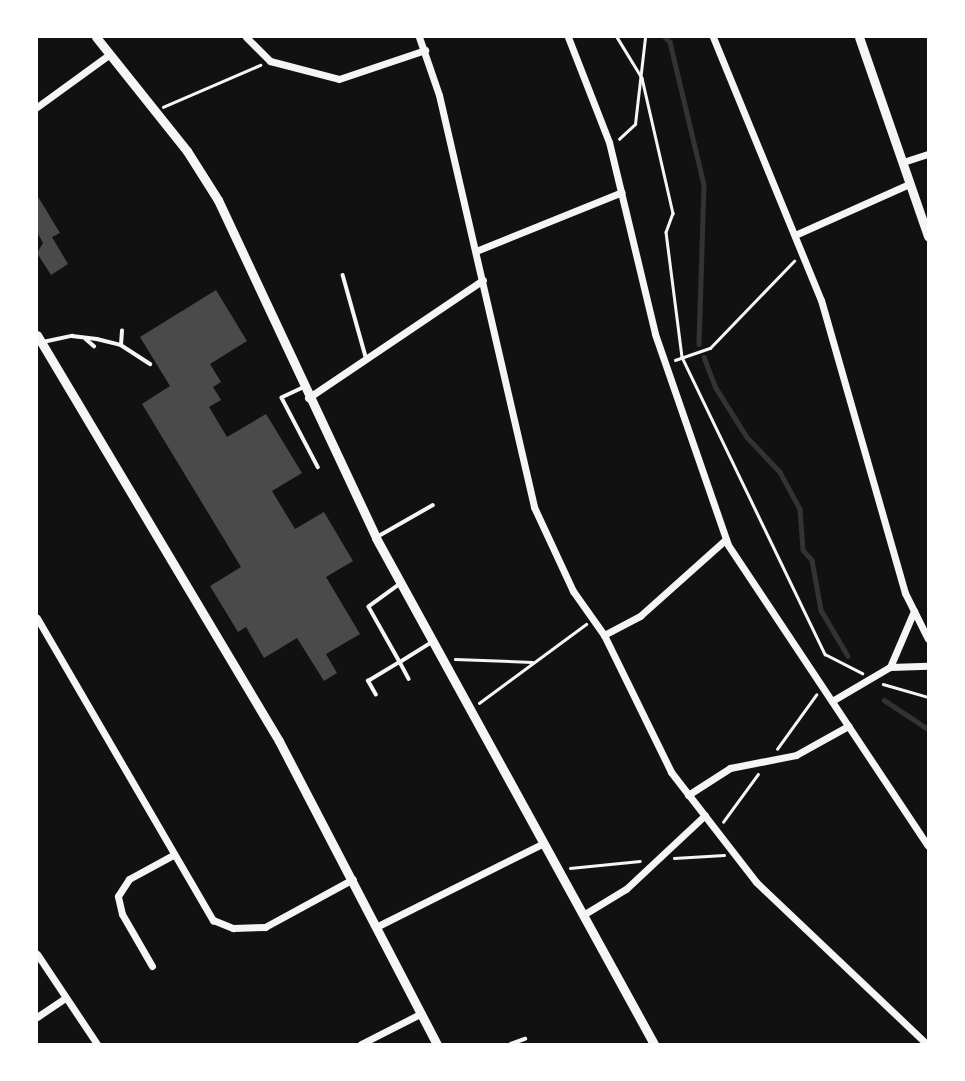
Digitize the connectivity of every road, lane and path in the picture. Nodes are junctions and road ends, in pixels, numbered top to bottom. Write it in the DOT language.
graph roads {
  1 [pos="96,37"];
  2 [pos="246,37"];
  3 [pos="419,37"];
  4 [pos="568,37"];
  5 [pos="617,37"];
  6 [pos="645,37"];
  7 [pos="713,37"];
  8 [pos="859,37"];
  9 [pos="425,50"];
  10 [pos="110,54"];
  11 [pos="270,61"];
  12 [pos="642,78"];
  13 [pos="37,107"];
  14 [pos="154,111"];
  15 [pos="609,142"];
  16 [pos="928,154"];
  17 [pos="903,163"];
  18 [pos="909,184"];
  19 [pos="622,192"];
  20 [pos="795,235"];
  21 [pos="928,236"];
  22 [pos="476,251"];
  23 [pos="802,252"];
  24 [pos="344,275"];
  25 [pos="483,280"];
  26 [pos="122,331"];
  27 [pos="85,337"];
  28 [pos="39,339"];
  29 [pos="121,345"];
  30 [pos="94,346"];
  31 [pos="682,356"];
  32 [pos="367,358"];
  33 [pos="665,363"];
  34 [pos="150,365"];
  35 [pos="303,388"];
  36 [pos="308,398"];
  37 [pos="318,467"];
  38 [pos="433,505"];
  39 [pos="376,538"];
  40 [pos="726,539"];
  41 [pos="401,584"];
  42 [pos="914,611"];
  43 [pos="37,618"];
  44 [pos="592,620"];
  45 [pos="604,635"];
  46 [pos="928,639"];
  47 [pos="432,642"];
  48 [pos="441,658"];
  49 [pos="400,662"];
  50 [pos="532,662"];
  51 [pos="928,666"];
  52 [pos="890,667"];
  53 [pos="871,677"];
  54 [pos="409,678"];
  55 [pos="376,695"];
  56 [pos="928,697"];
  57 [pos="832,701"];
  58 [pos="467,712"];
  59 [pos="848,726"];
  60 [pos="688,795"];
  61 [pos="705,815"];
  62 [pos="542,844"];
  63 [pos="928,846"];
  64 [pos="173,855"];
  65 [pos="353,880"];
  66 [pos="583,915"];
  67 [pos="378,926"];
  68 [pos="37,954"];
  69 [pos="152,966"];
  70 [pos="64,999"];
  71 [pos="422,1013"];
  72 [pos="37,1017"];
  73 [pos="525,1038"];
  74 [pos="97,1044"];
  75 [pos="361,1044"];
  76 [pos="437,1044"];
  77 [pos="511,1044"];
  78 [pos="654,1044"];
  79 [pos="927,1044"];
  1 -- 10 [label="street"];
  2 -- 11 [label="street"];
  3 -- 9 [label="street"];
  4 -- 15 [label="street"];
  5 -- 12 [label="path"];
  6 -- 12 [label="path"];
  7 -- 20 [label="street"];
  8 -- 17 [label="street"];
  9 -- 11 [label="street"];
  9 -- 22 [label="street"];
  10 -- 13 [label="street"];
  10 -- 14 [label="street"];
  11 -- 14 [label="path"];
  12 -- 15 [label="path"];
  12 -- 31 [label="path"];
  14 -- 35 [label="street"];
  15 -- 19 [label="street"];
  16 -- 17 [label="street"];
  17 -- 18 [label="street"];
  18 -- 20 [label="street"];
  18 -- 21 [label="street"];
  19 -- 22 [label="street"];
  19 -- 33 [label="street"];
  20 -- 23 [label="street"];
  22 -- 25 [label="street"];
  23 -- 31 [label="path"];
  23 -- 42 [label="street"];
  24 -- 32 [label="lane"];
  25 -- 32 [label="street"];
  25 -- 44 [label="street"];
  26 -- 29 [label="lane"];
  27 -- 28 [label="lane"];
  27 -- 29 [label="lane"];
  27 -- 30 [label="lane"];
  28 -- 65 [label="street"];
  29 -- 34 [label="lane"];
  31 -- 33 [label="path"];
  31 -- 53 [label="path"];
  32 -- 36 [label="street"];
  33 -- 40 [label="street"];
  35 -- 36 [label="street"];
  35 -- 37 [label="lane"];
  36 -- 39 [label="street"];
  38 -- 39 [label="lane"];
  39 -- 41 [label="street"];
  40 -- 45 [label="street"];
  40 -- 57 [label="street"];
  41 -- 47 [label="street"];
  41 -- 49 [label="lane"];
  42 -- 46 [label="street"];
  42 -- 52 [label="street"];
  43 -- 64 [label="street"];
  44 -- 45 [label="street"];
  44 -- 50 [label="path"];
  45 -- 60 [label="street"];
  47 -- 48 [label="street"];
  47 -- 49 [label="lane"];
  48 -- 50 [label="path"];
  48 -- 58 [label="street"];
  49 -- 54 [label="lane"];
  49 -- 55 [label="lane"];
  50 -- 58 [label="path"];
  51 -- 52 [label="street"];
  52 -- 53 [label="street"];
  53 -- 56 [label="path"];
  53 -- 57 [label="street"];
  57 -- 59 [label="street"];
  58 -- 62 [label="street"];
  59 -- 60 [label="street"];
  59 -- 63 [label="street"];
  60 -- 61 [label="street"];
  61 -- 66 [label="street"];
  61 -- 79 [label="street"];
  62 -- 66 [label="street"];
  62 -- 67 [label="street"];
  64 -- 65 [label="street"];
  64 -- 69 [label="street"];
  65 -- 67 [label="street"];
  66 -- 78 [label="street"];
  67 -- 71 [label="street"];
  68 -- 70 [label="street"];
  70 -- 72 [label="street"];
  70 -- 74 [label="street"];
  71 -- 75 [label="street"];
  71 -- 76 [label="street"];
  73 -- 77 [label="lane"];
}
